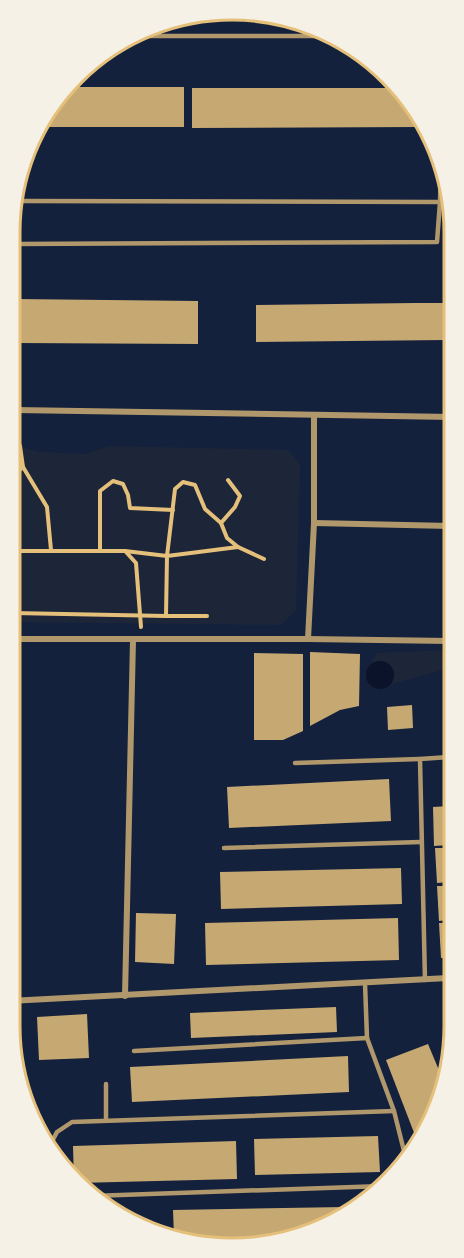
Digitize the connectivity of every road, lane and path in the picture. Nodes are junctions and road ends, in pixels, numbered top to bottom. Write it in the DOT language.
graph roads {
  1 [pos="151,36"];
  2 [pos="313,36"];
  3 [pos="440,192"];
  4 [pos="22,201"];
  5 [pos="440,202"];
  6 [pos="20,244"];
  7 [pos="20,410"];
  8 [pos="314,416"];
  9 [pos="444,417"];
  10 [pos="20,446"];
  11 [pos="23,467"];
  12 [pos="20,470"];
  13 [pos="228,480"];
  14 [pos="173,510"];
  15 [pos="221,523"];
  16 [pos="314,523"];
  17 [pos="444,526"];
  18 [pos="238,546"];
  19 [pos="20,550"];
  20 [pos="51,550"];
  21 [pos="100,551"];
  22 [pos="125,551"];
  23 [pos="167,556"];
  24 [pos="264,559"];
  25 [pos="20,613"];
  26 [pos="141,616"];
  27 [pos="166,616"];
  28 [pos="207,616"];
  29 [pos="20,639"];
  30 [pos="308,639"];
  31 [pos="133,640"];
  32 [pos="444,641"];
  33 [pos="444,757"];
  34 [pos="420,759"];
  35 [pos="295,764"];
  36 [pos="421,842"];
  37 [pos="224,848"];
  38 [pos="444,978"];
  39 [pos="425,980"];
  40 [pos="365,983"];
  41 [pos="125,996"];
  42 [pos="20,1001"];
  43 [pos="367,1038"];
  44 [pos="134,1051"];
  45 [pos="106,1084"];
  46 [pos="394,1111"];
  47 [pos="106,1120"];
  48 [pos="53,1140"];
  49 [pos="404,1151"];
  50 [pos="373,1185"];
  51 [pos="104,1196"];
  1 -- 2 [label="lane"];
  3 -- 5 [label="lane"];
  4 -- 5 [label="lane"];
  5 -- 6 [label="lane"];
  7 -- 8 [label="street"];
  8 -- 9 [label="street"];
  8 -- 16 [label="street"];
  10 -- 11 [label="path"];
  11 -- 12 [label="path"];
  11 -- 20 [label="path"];
  13 -- 15 [label="path"];
  14 -- 15 [label="path"];
  14 -- 21 [label="path"];
  14 -- 23 [label="path"];
  15 -- 18 [label="path"];
  16 -- 17 [label="street"];
  16 -- 30 [label="street"];
  18 -- 23 [label="path"];
  18 -- 24 [label="path"];
  19 -- 20 [label="path"];
  20 -- 21 [label="path"];
  21 -- 22 [label="path"];
  22 -- 23 [label="path"];
  22 -- 26 [label="path"];
  23 -- 27 [label="path"];
  25 -- 26 [label="path"];
  26 -- 27 [label="path"];
  27 -- 28 [label="path"];
  29 -- 31 [label="street"];
  30 -- 31 [label="street"];
  30 -- 32 [label="street"];
  31 -- 41 [label="street"];
  33 -- 34 [label="lane"];
  34 -- 35 [label="lane"];
  34 -- 36 [label="lane"];
  36 -- 37 [label="lane"];
  36 -- 39 [label="lane"];
  38 -- 39 [label="street"];
  39 -- 40 [label="street"];
  40 -- 41 [label="street"];
  40 -- 43 [label="lane"];
  41 -- 42 [label="street"];
  43 -- 44 [label="lane"];
  43 -- 46 [label="lane"];
  45 -- 47 [label="lane"];
  46 -- 47 [label="lane"];
  46 -- 49 [label="lane"];
  47 -- 48 [label="lane"];
  50 -- 51 [label="lane"];
}
